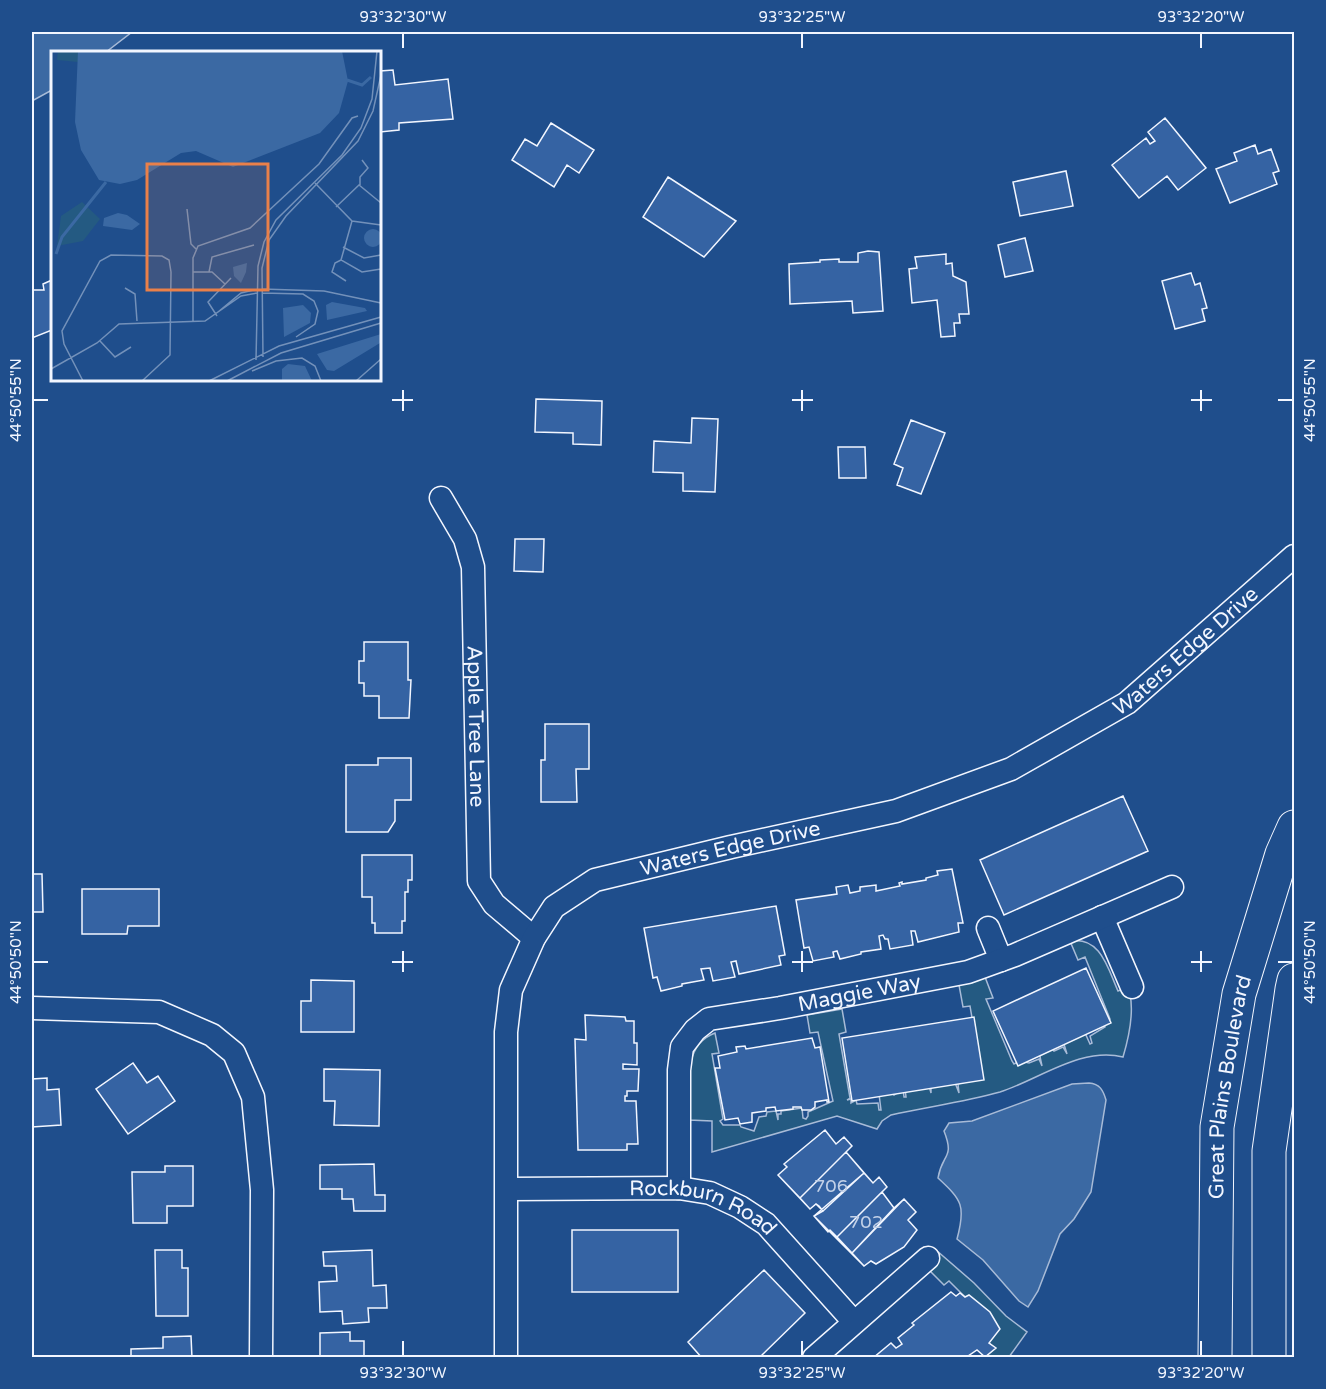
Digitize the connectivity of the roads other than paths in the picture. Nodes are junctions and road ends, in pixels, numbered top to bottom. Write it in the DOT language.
graph roads {
  1 [pos="441,498"];
  2 [pos="1294,556"];
  3 [pos="1294,827"];
  4 [pos="1172,887"];
  5 [pos="1102,917"];
  6 [pos="988,928"];
  7 [pos="534,938"];
  8 [pos="1001,960"];
  9 [pos="1294,980"];
  10 [pos="1132,987"];
  11 [pos="32,1008"];
  12 [pos="679,1188"];
  13 [pos="507,1189"];
  14 [pos="928,1258"];
  15 [pos="854,1322"];
  16 [pos="261,1358"];
  17 [pos="506,1358"];
  18 [pos="814,1358"];
  19 [pos="1215,1358"];
  20 [pos="1269,1358"];
  1 -- 7 [label="street, Apple Tree Lane"];
  2 -- 7 [label="street, Waters Edge Drive"];
  3 -- 19 [label="main road, Great Plains Boulevard"];
  4 -- 5 [label="street, Maggie Way"];
  5 -- 8 [label="street, Maggie Way"];
  5 -- 10 [label="street"];
  6 -- 8 [label="street"];
  7 -- 13 [label="street, Waters Edge Drive"];
  8 -- 12 [label="street, Maggie Way"];
  9 -- 20 [label="main road"];
  11 -- 16 [label="street"];
  12 -- 13 [label="street, Rockburn Road"];
  12 -- 15 [label="street, Rockburn Road"];
  13 -- 17 [label="street, Waters Edge Drive"];
  14 -- 15 [label="street"];
  15 -- 18 [label="street"];
}
